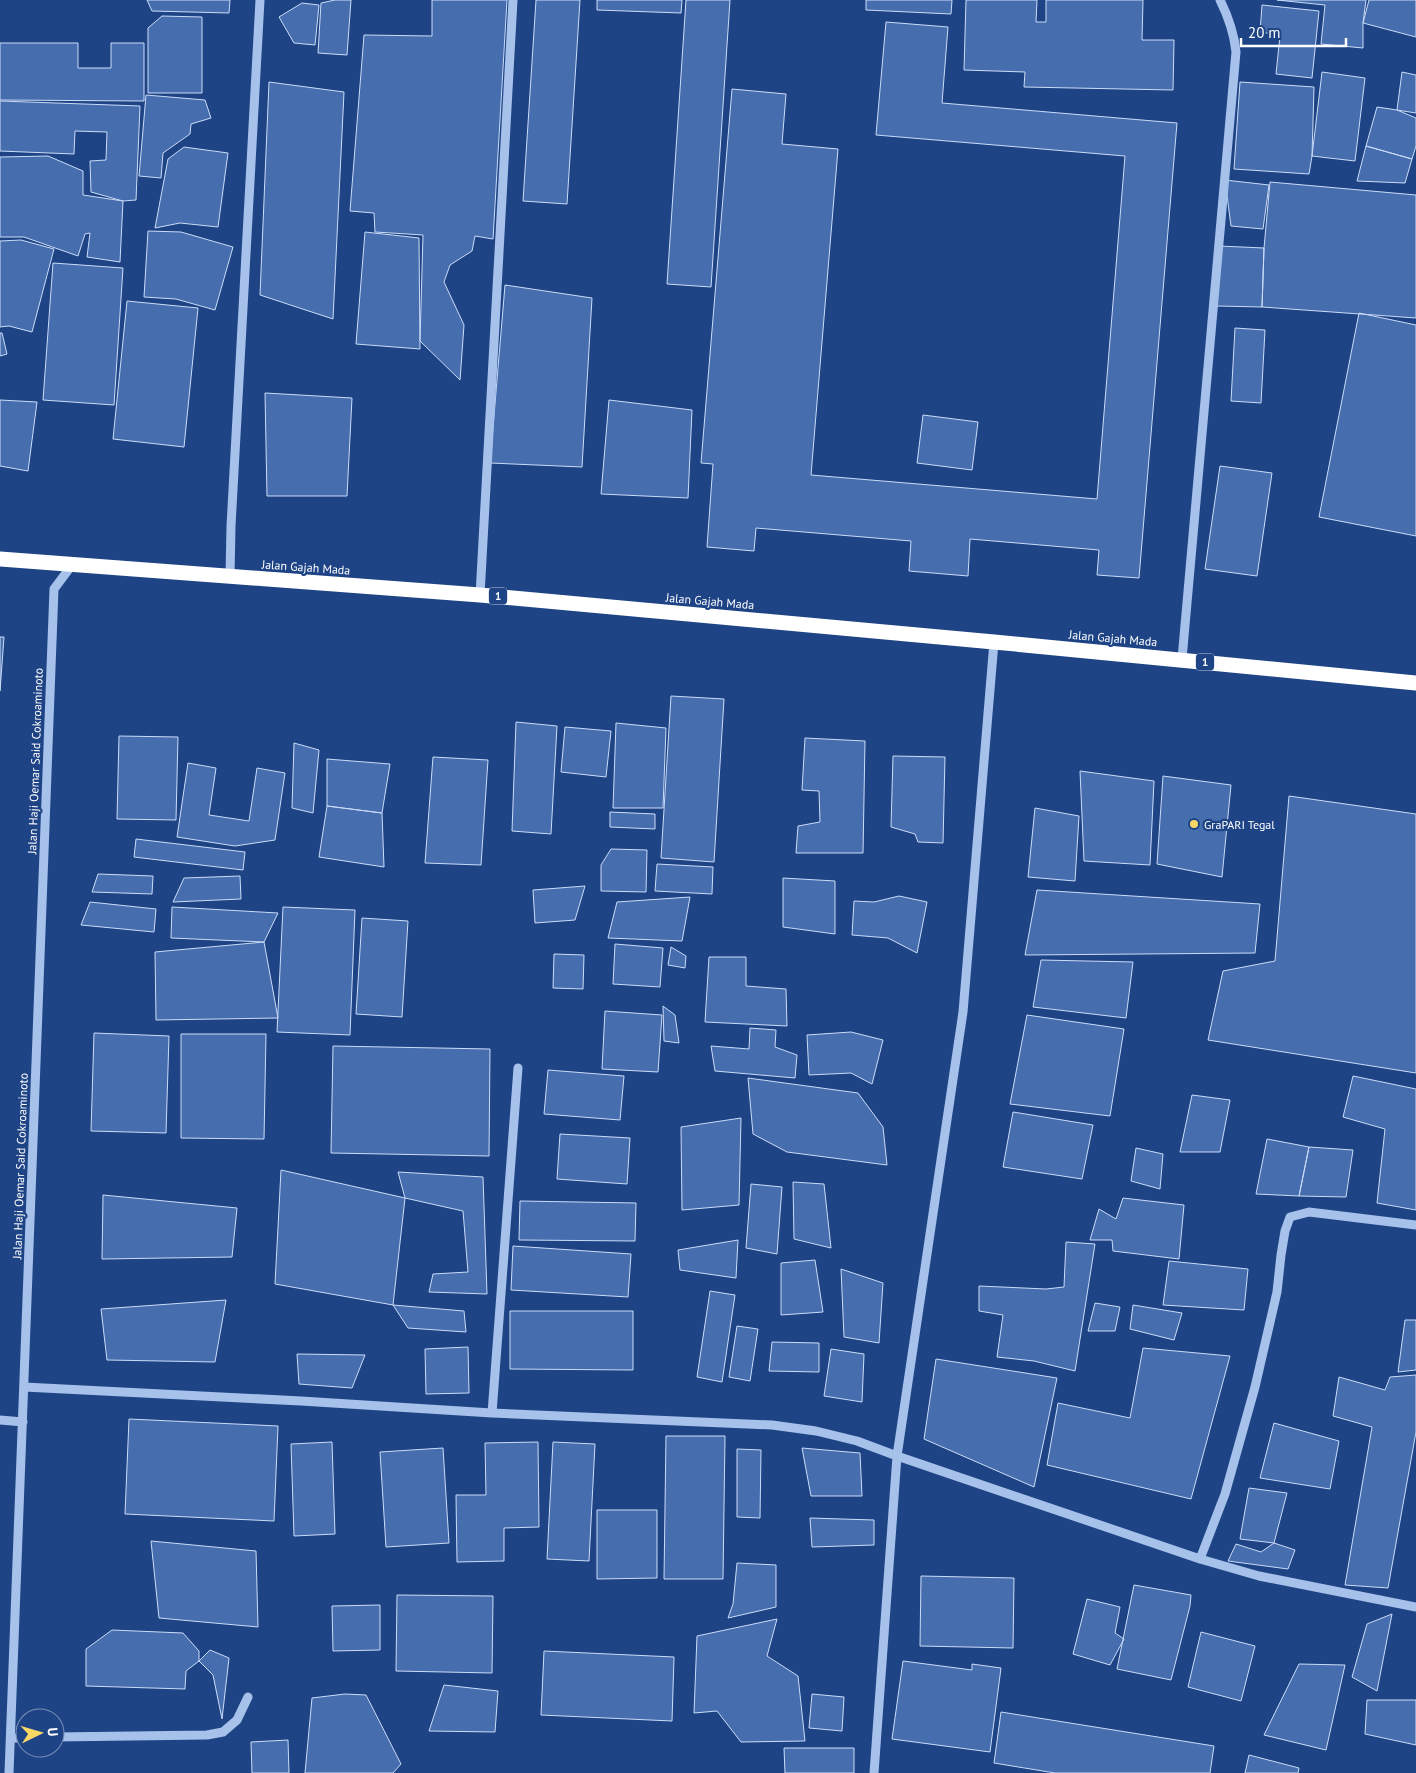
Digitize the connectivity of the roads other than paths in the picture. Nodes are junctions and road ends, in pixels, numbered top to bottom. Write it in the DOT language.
graph roads {
  1 [pos="260,0"];
  2 [pos="513,0"];
  3 [pos="1220,0"];
  4 [pos="0,559"];
  5 [pos="72,565"];
  6 [pos="230,577"];
  7 [pos="480,595"];
  8 [pos="994,642"];
  9 [pos="1182,659"];
  10 [pos="1416,683"];
  11 [pos="518,1068"];
  12 [pos="1416,1225"];
  13 [pos="24,1387"];
  14 [pos="492,1413"];
  15 [pos="0,1420"];
  16 [pos="22,1422"];
  17 [pos="897,1456"];
  18 [pos="1200,1559"];
  19 [pos="1416,1607"];
  20 [pos="248,1696"];
  21 [pos="65,1737"];
  22 [pos="11,1738"];
  23 [pos="15,1738"];
  24 [pos="9,1773"];
  25 [pos="874,1773"];
  1 -- 6 [label="street"];
  2 -- 7 [label="street"];
  3 -- 9 [label="street"];
  4 -- 5 [label="highway, Jalan Gajah Mada / 1"];
  5 -- 6 [label="highway, Jalan Gajah Mada / 1"];
  5 -- 13 [label="street, Jalan Haji Oemar Said Cokroaminoto"];
  6 -- 7 [label="highway, Jalan Gajah Mada / 1"];
  7 -- 8 [label="highway, Jalan Gajah Mada / 1"];
  8 -- 9 [label="highway, Jalan Gajah Mada / 1"];
  8 -- 17 [label="street"];
  9 -- 10 [label="highway, Jalan Gajah Mada / 1"];
  11 -- 14 [label="street"];
  12 -- 18 [label="street"];
  13 -- 14 [label="street"];
  13 -- 16 [label="street, Jalan Haji Oemar Said Cokroaminoto"];
  14 -- 17 [label="street"];
  15 -- 16 [label="street"];
  16 -- 22 [label="street, Jalan Haji Oemar Said Cokroaminoto"];
  17 -- 18 [label="street"];
  17 -- 25 [label="street"];
  18 -- 19 [label="street"];
  20 -- 21 [label="street"];
  22 -- 23 [label="street"];
  22 -- 24 [label="street, Jalan Haji Oemar Said Cokroaminoto"];
}
